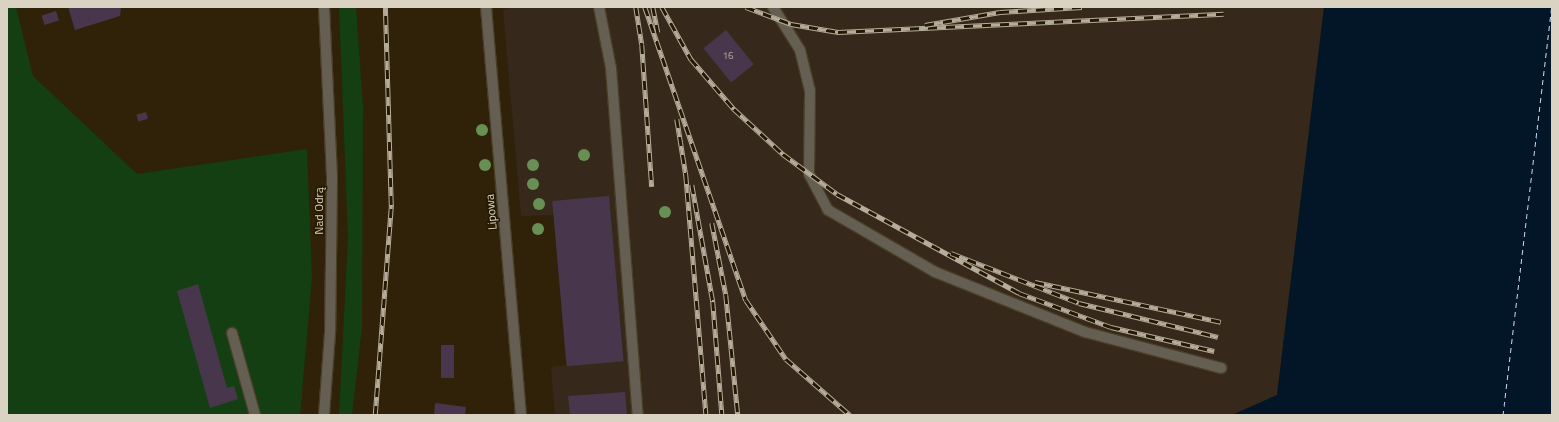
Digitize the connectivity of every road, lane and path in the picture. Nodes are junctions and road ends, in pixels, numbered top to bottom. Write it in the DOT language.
graph roads {
  1 [pos="324,7"];
  2 [pos="486,7"];
  3 [pos="599,7"];
  4 [pos="773,7"];
  5 [pos="232,333"];
  6 [pos="1221,368"];
  7 [pos="255,415"];
  8 [pos="324,415"];
  9 [pos="521,415"];
  10 [pos="638,415"];
  1 -- 8 [label="street, Nad Odrą"];
  2 -- 9 [label="street, Lipowa"];
  3 -- 10 [label="street"];
  4 -- 6 [label="street"];
  5 -- 7 [label="street"];
}
